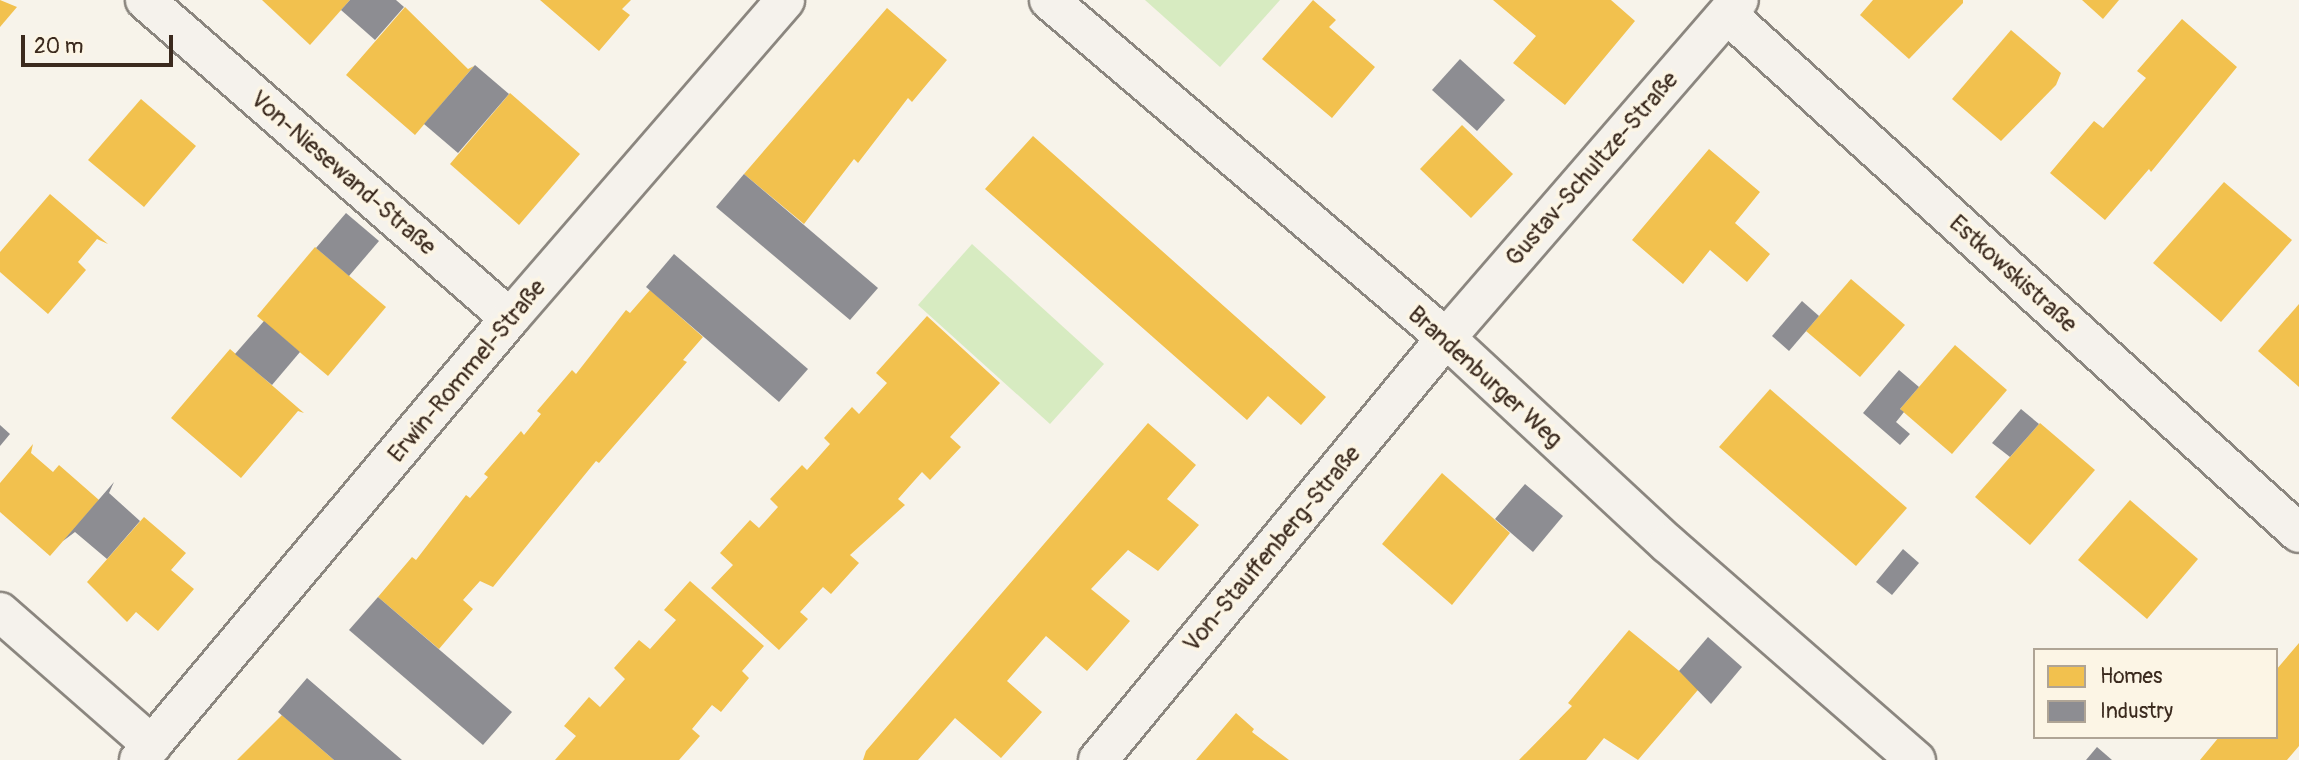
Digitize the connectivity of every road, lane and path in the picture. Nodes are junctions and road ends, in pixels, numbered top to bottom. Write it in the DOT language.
graph roads {
  1 [pos="145,0"];
  2 [pos="785,0"];
  3 [pos="1049,0"];
  4 [pos="1733,7"];
  5 [pos="510,318"];
  6 [pos="1446,338"];
  7 [pos="2299,533"];
  8 [pos="0,612"];
  9 [pos="145,752"];
  10 [pos="1098,760"];
  11 [pos="1916,760"];
  1 -- 5 [label="street, Von-Niesewand-Straße"];
  2 -- 5 [label="street, Erwin-Rommel-Straße"];
  3 -- 6 [label="street, Brandenburger Weg"];
  4 -- 6 [label="street, Gustav-Schultze-Straße"];
  4 -- 7 [label="street, Estkowskistraße"];
  5 -- 9 [label="street, Erwin-Rommel-Straße"];
  6 -- 10 [label="street, Von-Stauffenberg-Straße"];
  6 -- 11 [label="street, Brandenburger Weg"];
  8 -- 9 [label="street, Erwin-Rommel-Straße"];
}
